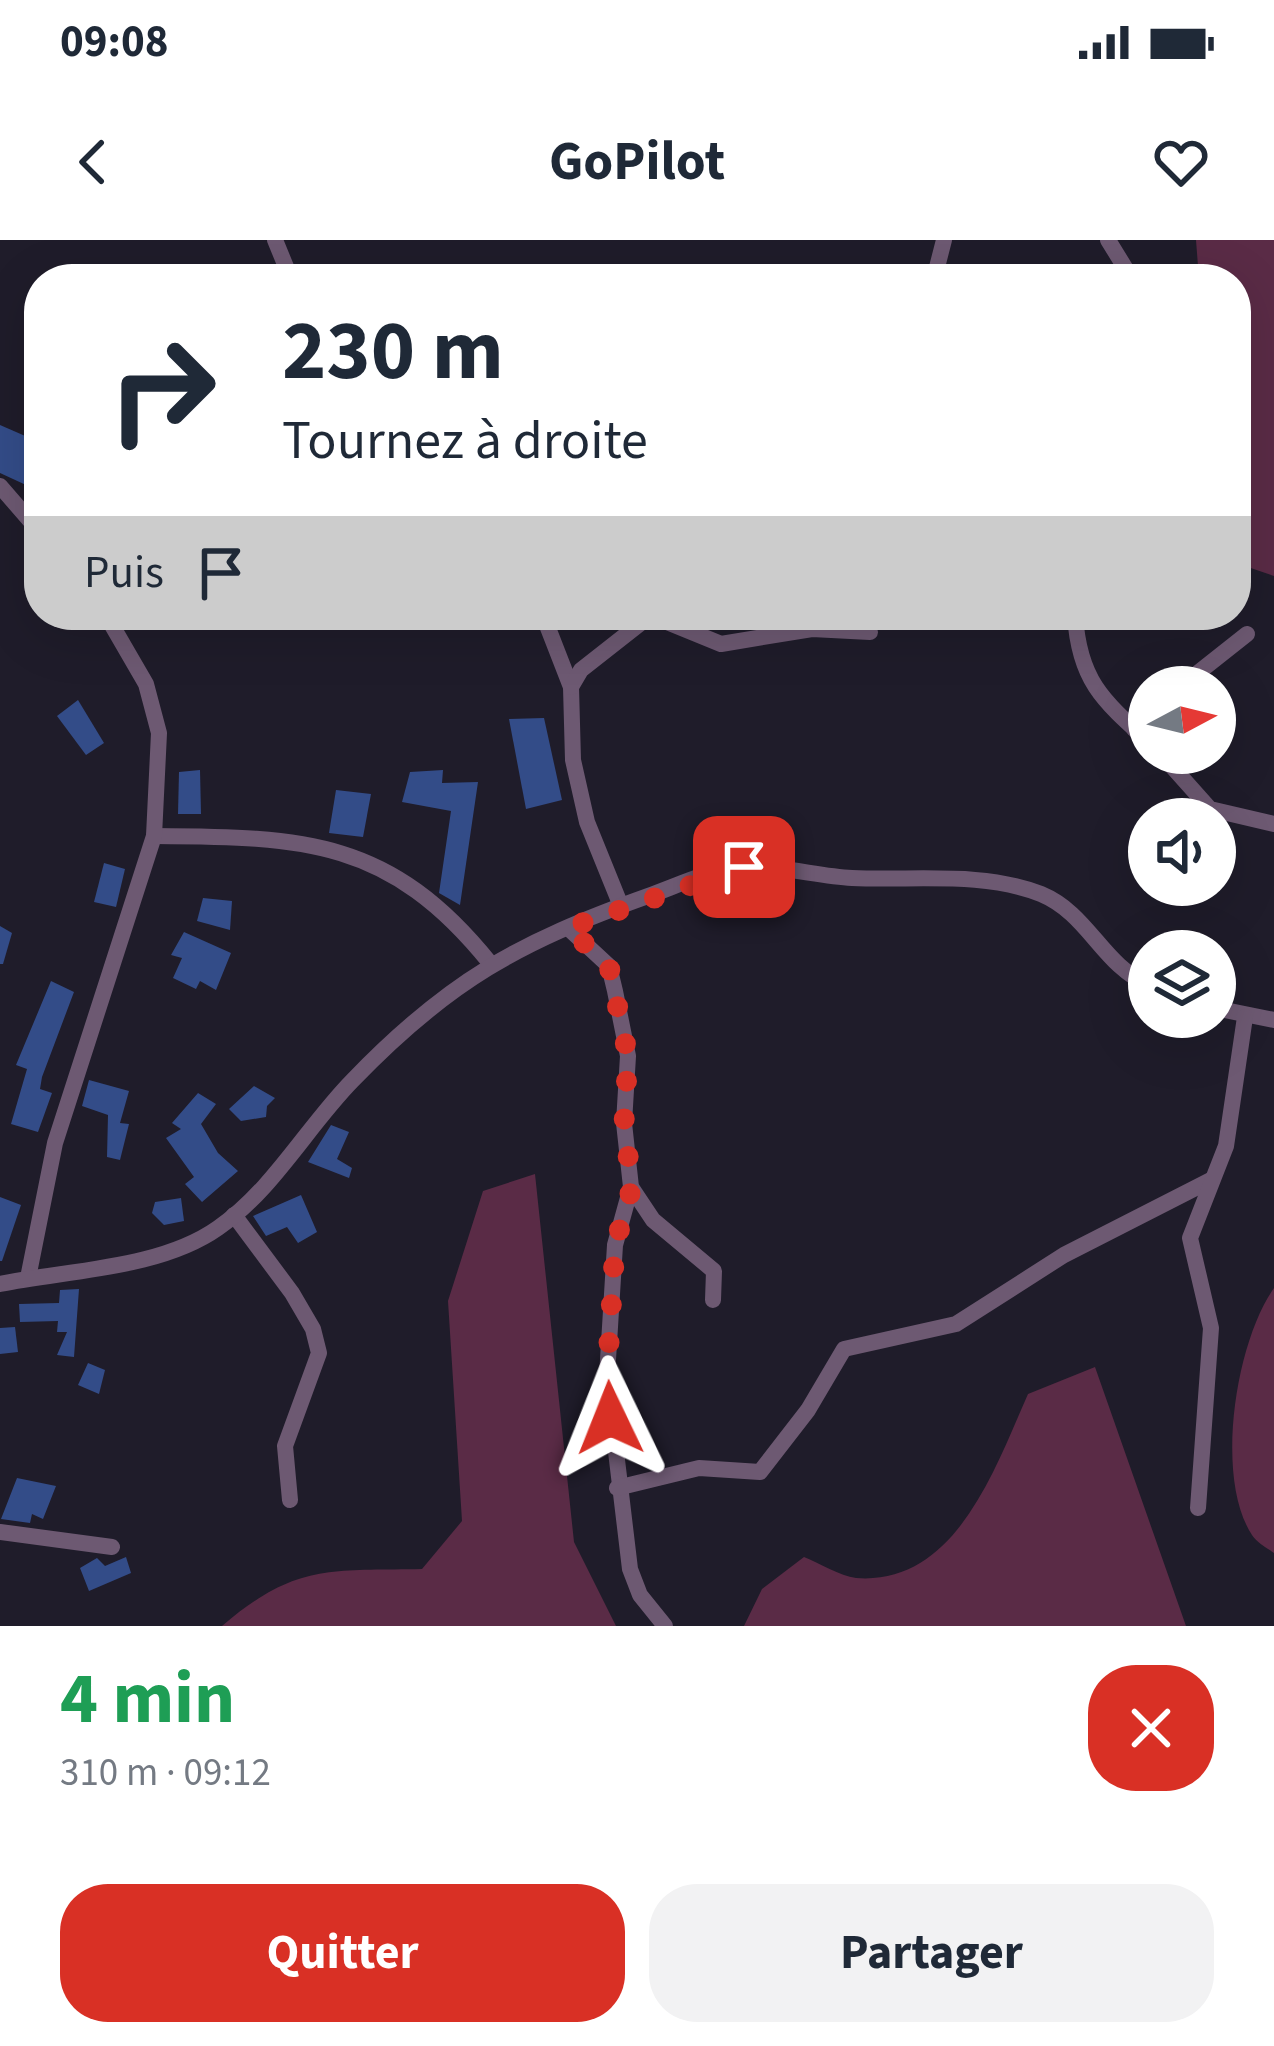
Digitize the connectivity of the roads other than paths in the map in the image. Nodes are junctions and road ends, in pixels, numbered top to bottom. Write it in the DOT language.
graph roads {
  1 [pos="0,486"];
  2 [pos="24,514"];
  3 [pos="115,630"];
  4 [pos="549,630"];
  5 [pos="632,630"];
  6 [pos="687,630"];
  7 [pos="806,630"];
  8 [pos="831,630"];
  9 [pos="1076,630"];
  10 [pos="870,632"];
  11 [pos="1247,634"];
  12 [pos="1207,666"];
  13 [pos="571,687"];
  14 [pos="1128,723"];
  15 [pos="1179,774"];
  16 [pos="1274,824"];
  17 [pos="154,836"];
  18 [pos="621,906"];
  19 [pos="568,928"];
  20 [pos="490,963"];
  21 [pos="1128,973"];
  22 [pos="1236,1014"];
  23 [pos="1245,1017"];
  24 [pos="1274,1020"];
  25 [pos="1211,1180"];
  26 [pos="632,1187"];
  27 [pos="234,1215"];
  28 [pos="28,1278"];
  29 [pos="0,1284"];
  30 [pos="713,1300"];
  31 [pos="616,1488"];
  32 [pos="290,1500"];
  33 [pos="1198,1508"];
  34 [pos="0,1532"];
  35 [pos="112,1546"];
  36 [pos="665,1626"];
  1 -- 2 [label="street"];
  3 -- 17 [label="street"];
  4 -- 13 [label="street"];
  5 -- 13 [label="street"];
  6 -- 7 [label="street"];
  8 -- 10 [label="street"];
  9 -- 14 [label="street"];
  11 -- 12 [label="street"];
  13 -- 18 [label="street"];
  15 -- 16 [label="street"];
  17 -- 20 [label="street"];
  17 -- 28 [label="street"];
  18 -- 19 [label="street"];
  18 -- 21 [label="street"];
  19 -- 20 [label="street"];
  19 -- 26 [label="street"];
  20 -- 27 [label="street"];
  22 -- 23 [label="street"];
  23 -- 24 [label="street"];
  23 -- 25 [label="street"];
  25 -- 31 [label="street"];
  25 -- 33 [label="street"];
  26 -- 30 [label="street"];
  26 -- 31 [label="street"];
  27 -- 28 [label="street"];
  27 -- 32 [label="street"];
  28 -- 29 [label="street"];
  31 -- 36 [label="street"];
  34 -- 35 [label="street"];
}
